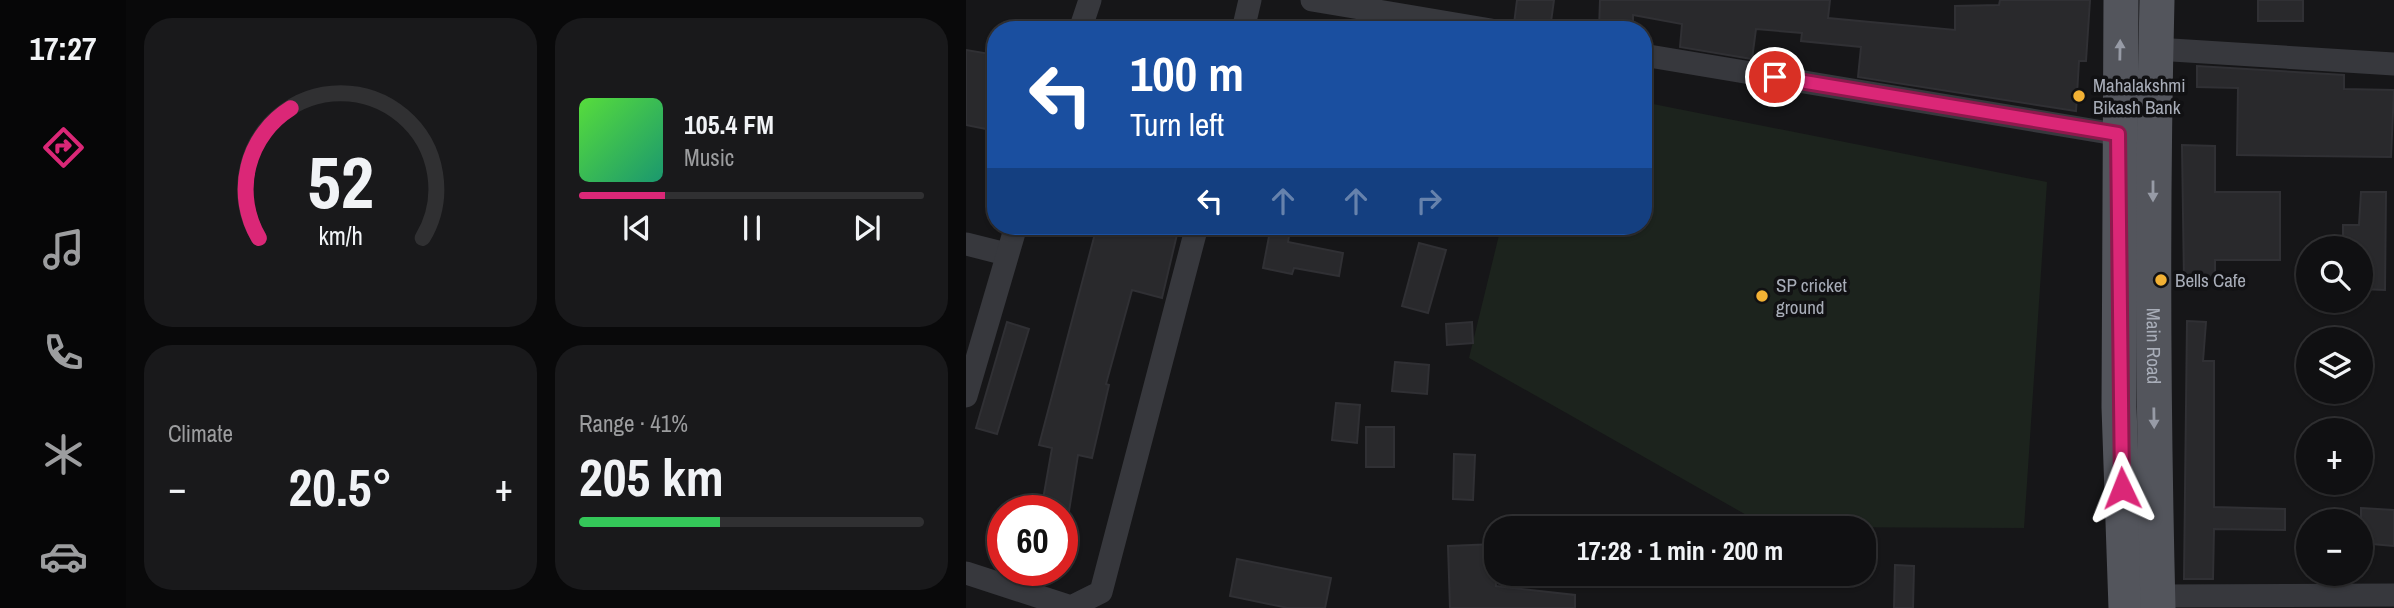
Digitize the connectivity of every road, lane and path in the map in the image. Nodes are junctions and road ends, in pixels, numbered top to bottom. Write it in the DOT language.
graph roads {
  1 [pos="1090,0"];
  2 [pos="1250,0"];
  3 [pos="1312,0"];
  4 [pos="2121,0"];
  5 [pos="2157,0"];
  6 [pos="1083,21"];
  7 [pos="1245,21"];
  8 [pos="1437,21"];
  9 [pos="2156,49"];
  10 [pos="1652,56"];
  11 [pos="2394,64"];
  12 [pos="2118,134"];
  13 [pos="2153,140"];
  14 [pos="1013,235"];
  15 [pos="1195,235"];
  16 [pos="966,244"];
  17 [pos="1006,254"];
  18 [pos="966,396"];
  19 [pos="966,573"];
  20 [pos="2394,595"];
  21 [pos="2147,604"];
  1 -- 6 [label="street"];
  2 -- 7 [label="street"];
  3 -- 8 [label="street"];
  12 -- 4 [label="main road, Main Road, one-way"];
  5 -- 9 [label="main road, Main Road"];
  9 -- 11 [label="street"];
  9 -- 13 [label="main road, Main Road"];
  10 -- 12 [label="street"];
  12 -- 13 [label="street"];
  12 -- 21 [label="main road, Main Road"];
  13 -- 21 [label="main road, Main Road, one-way"];
  14 -- 17 [label="street"];
  15 -- 19 [label="street"];
  16 -- 17 [label="street"];
  17 -- 18 [label="street"];
  20 -- 21 [label="street"];
}
